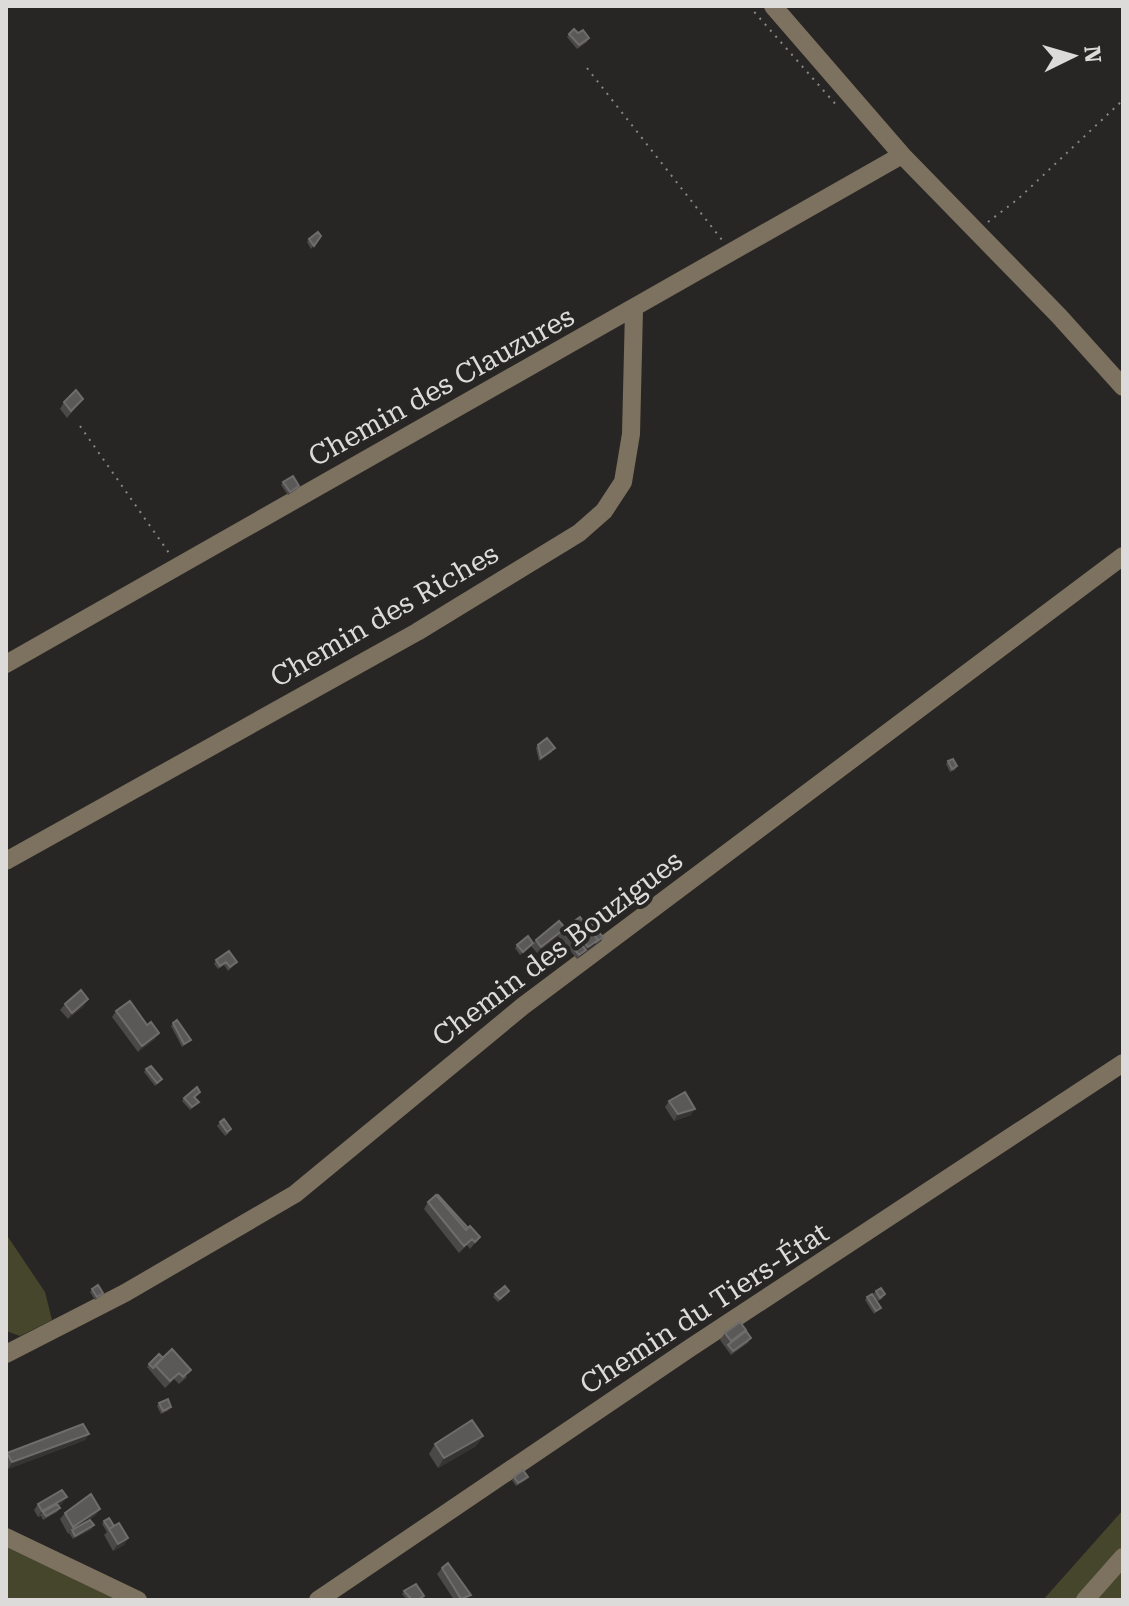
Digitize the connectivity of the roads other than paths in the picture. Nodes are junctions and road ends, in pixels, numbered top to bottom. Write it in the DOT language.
graph roads {
  1 [pos="773,6"];
  2 [pos="902,155"];
  3 [pos="634,310"];
  4 [pos="1123,387"];
  5 [pos="1123,556"];
  6 [pos="6,664"];
  7 [pos="6,861"];
  8 [pos="1123,1063"];
  9 [pos="6,1354"];
  10 [pos="6,1537"];
  11 [pos="1123,1557"];
  12 [pos="138,1600"];
  13 [pos="318,1600"];
  14 [pos="1085,1600"];
  1 -- 2 [label="street"];
  2 -- 3 [label="street, Chemin des Clauzures"];
  2 -- 4 [label="street"];
  3 -- 6 [label="street, Chemin des Clauzures"];
  3 -- 7 [label="street, Chemin des Riches"];
  5 -- 9 [label="street, Chemin des Bouzigues"];
  8 -- 13 [label="street, Chemin du Tiers-État"];
  10 -- 12 [label="street"];
  11 -- 14 [label="street"];
}
